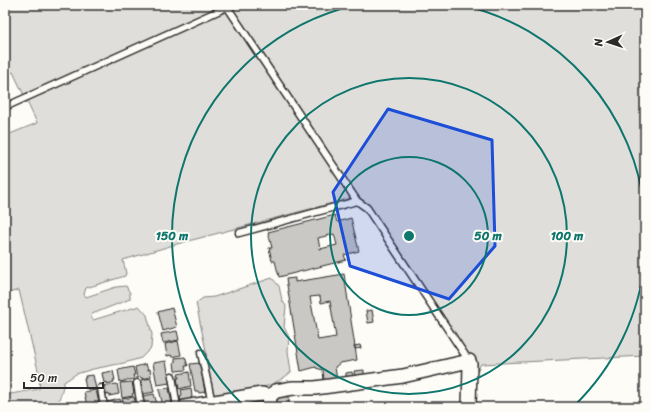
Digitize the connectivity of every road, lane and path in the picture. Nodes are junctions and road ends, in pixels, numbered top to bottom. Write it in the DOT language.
graph roads {
  1 [pos="226,6"];
  2 [pos="5,107"];
  3 [pos="357,201"];
  4 [pos="239,233"];
  5 [pos="201,353"];
  6 [pos="469,361"];
  7 [pos="172,376"];
  8 [pos="137,383"];
  9 [pos="101,388"];
  10 [pos="212,402"];
  11 [pos="269,402"];
  12 [pos="104,407"];
  13 [pos="141,407"];
  14 [pos="177,407"];
  15 [pos="185,407"];
  16 [pos="469,407"];
  1 -- 2 [label="lane"];
  1 -- 3 [label="lane"];
  3 -- 4 [label="lane"];
  3 -- 6 [label="lane"];
  5 -- 10 [label="lane"];
  6 -- 11 [label="street"];
  6 -- 16 [label="street"];
  7 -- 14 [label="lane"];
  8 -- 13 [label="lane"];
  9 -- 12 [label="lane"];
  10 -- 11 [label="street"];
  10 -- 15 [label="street"];
}
